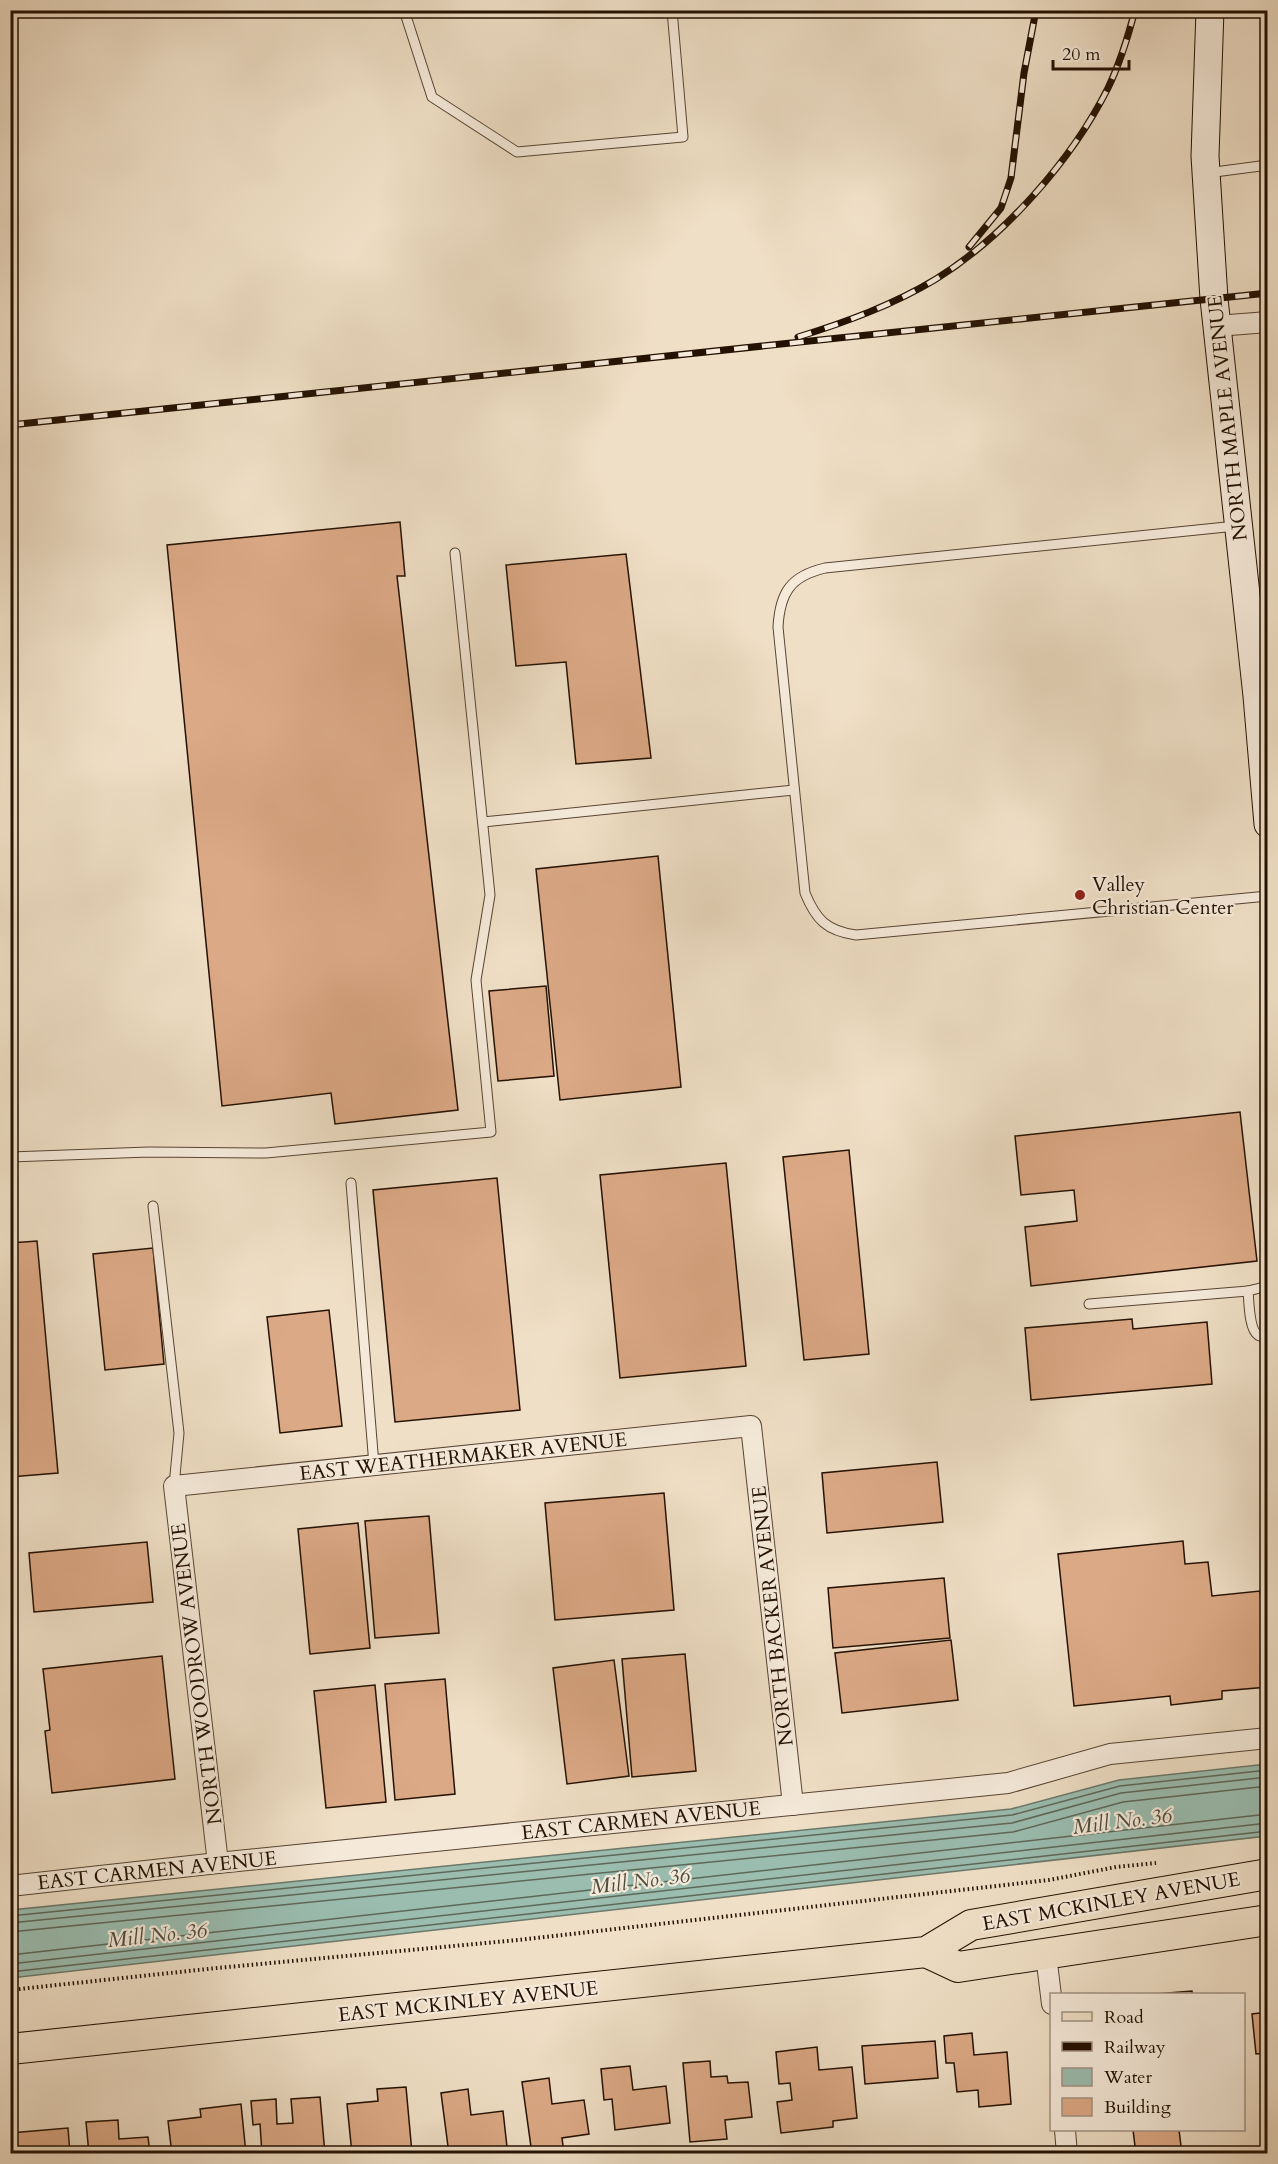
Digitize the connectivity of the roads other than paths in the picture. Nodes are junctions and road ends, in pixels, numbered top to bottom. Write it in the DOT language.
graph roads {
  1 [pos="404,10"];
  2 [pos="672,10"];
  3 [pos="1210,10"];
  4 [pos="1268,165"];
  5 [pos="1206,173"];
  6 [pos="1268,322"];
  7 [pos="1217,326"];
  8 [pos="1238,526"];
  9 [pos="455,553"];
  10 [pos="1262,695"];
  11 [pos="794,790"];
  12 [pos="483,822"];
  13 [pos="1268,824"];
  14 [pos="1268,896"];
  15 [pos="10,1157"];
  16 [pos="351,1183"];
  17 [pos="153,1206"];
  18 [pos="1268,1286"];
  19 [pos="1248,1291"];
  20 [pos="1089,1304"];
  21 [pos="1268,1336"];
  22 [pos="751,1426"];
  23 [pos="374,1465"];
  24 [pos="174,1486"];
  25 [pos="1268,1738"];
  26 [pos="793,1805"];
  27 [pos="218,1863"];
  28 [pos="1268,1875"];
  29 [pos="10,1886"];
  30 [pos="1268,1920"];
  31 [pos="926,1952"];
  32 [pos="1046,1955"];
  33 [pos="1051,1993"];
  34 [pos="10,2049"];
  35 [pos="1065,2131"];
  36 [pos="1067,2154"];
  1 -- 2 [label="lane"];
  3 -- 5 [label="street, NORTH MAPLE AVENUE"];
  4 -- 5 [label="lane"];
  5 -- 7 [label="street, NORTH MAPLE AVENUE"];
  6 -- 7 [label="street"];
  7 -- 8 [label="street, NORTH MAPLE AVENUE"];
  8 -- 10 [label="street, NORTH MAPLE AVENUE"];
  8 -- 11 [label="lane"];
  9 -- 12 [label="lane"];
  10 -- 13 [label="street, NORTH MAPLE AVENUE"];
  11 -- 12 [label="lane"];
  11 -- 14 [label="lane"];
  12 -- 15 [label="lane"];
  16 -- 23 [label="lane"];
  17 -- 24 [label="lane"];
  18 -- 19 [label="lane"];
  19 -- 20 [label="lane"];
  19 -- 21 [label="lane"];
  22 -- 23 [label="street, EAST WEATHERMAKER AVENUE"];
  22 -- 26 [label="street, NORTH BACKER AVENUE"];
  23 -- 24 [label="street, EAST WEATHERMAKER AVENUE"];
  24 -- 27 [label="street, NORTH WOODROW AVENUE"];
  25 -- 26 [label="street, EAST CARMEN AVENUE"];
  26 -- 27 [label="street, EAST CARMEN AVENUE"];
  27 -- 29 [label="street, EAST CARMEN AVENUE"];
  28 -- 31 [label="main road, EAST MCKINLEY AVENUE"];
  30 -- 32 [label="main road, EAST MCKINLEY AVENUE"];
  31 -- 32 [label="main road, EAST MCKINLEY AVENUE"];
  31 -- 34 [label="main road, EAST MCKINLEY AVENUE"];
  32 -- 33 [label="street"];
  35 -- 36 [label="street"];
}
